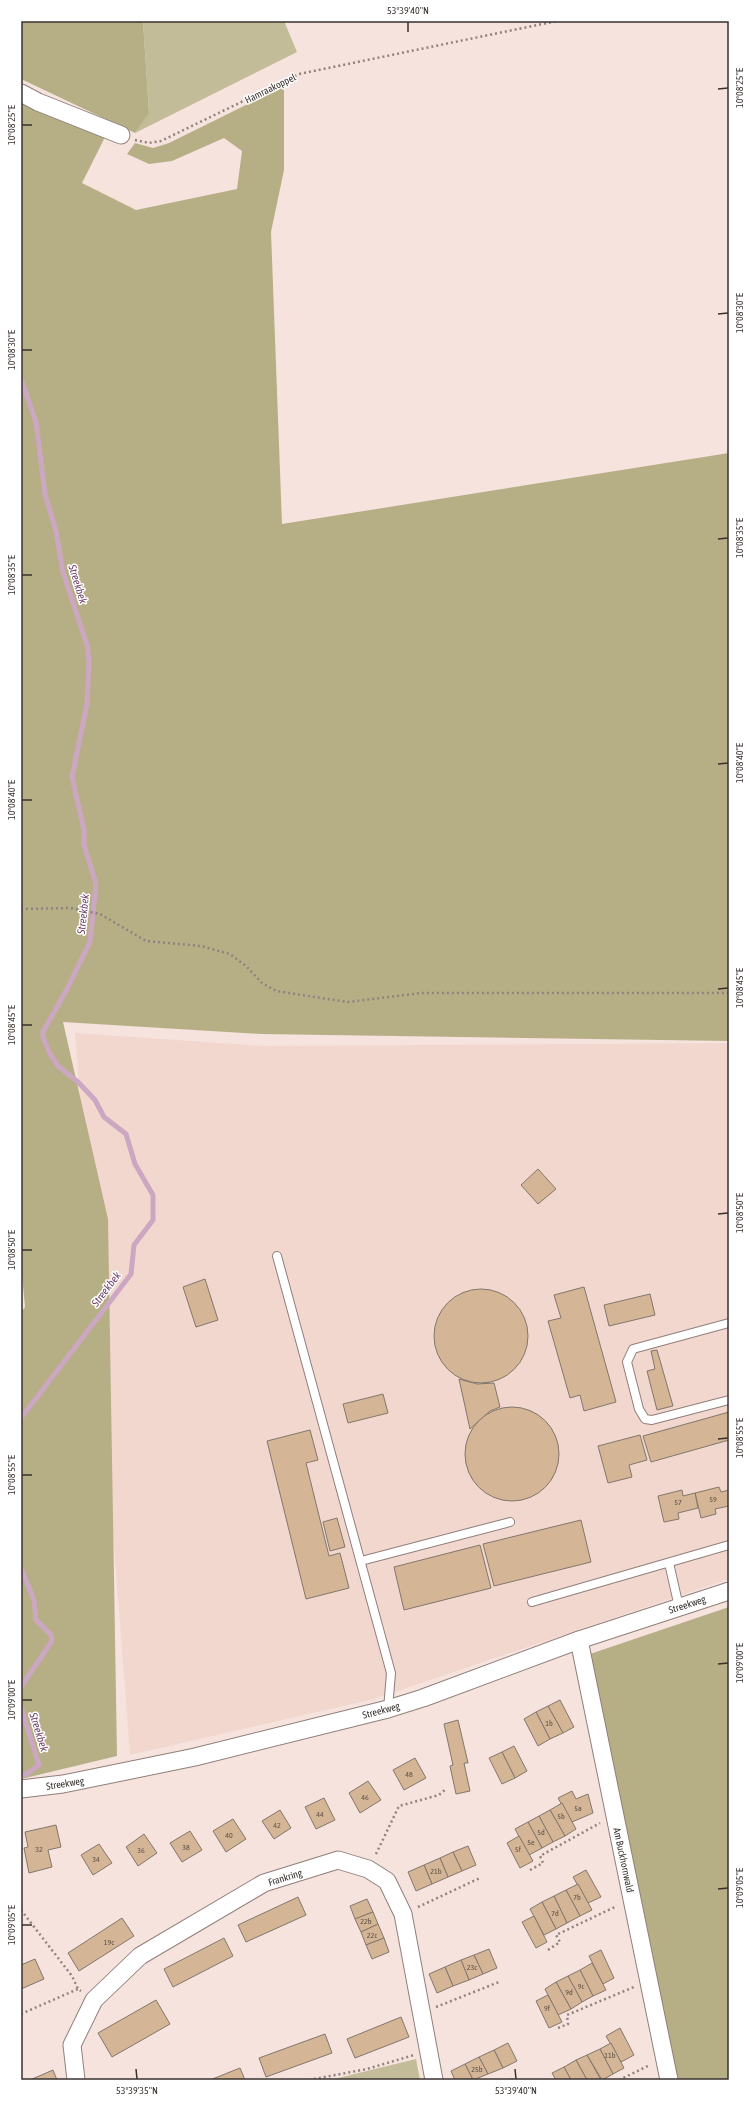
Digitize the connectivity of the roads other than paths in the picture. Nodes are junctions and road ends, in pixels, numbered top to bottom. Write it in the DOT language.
graph roads {
  1 [pos="21,93"];
  2 [pos="120,135"];
  3 [pos="277,1256"];
  4 [pos="729,1323"];
  5 [pos="729,1400"];
  6 [pos="510,1522"];
  7 [pos="729,1545"];
  8 [pos="360,1561"];
  9 [pos="669,1563"];
  10 [pos="729,1591"];
  11 [pos="532,1602"];
  12 [pos="679,1607"];
  13 [pos="579,1640"];
  14 [pos="388,1709"];
  15 [pos="21,1789"];
  16 [pos="76,2080"];
  17 [pos="434,2080"];
  18 [pos="669,2080"];
  1 -- 2 [label="street"];
  3 -- 8 [label="lane"];
  4 -- 5 [label="lane"];
  6 -- 8 [label="lane"];
  7 -- 9 [label="lane"];
  8 -- 14 [label="lane"];
  9 -- 11 [label="lane"];
  9 -- 12 [label="lane"];
  10 -- 12 [label="street, Streekweg"];
  12 -- 13 [label="street, Streekweg"];
  13 -- 14 [label="street, Streekweg"];
  13 -- 18 [label="street, Am Buckhornwald"];
  14 -- 15 [label="street, Streekweg"];
  16 -- 17 [label="street, Frankring"];
}
